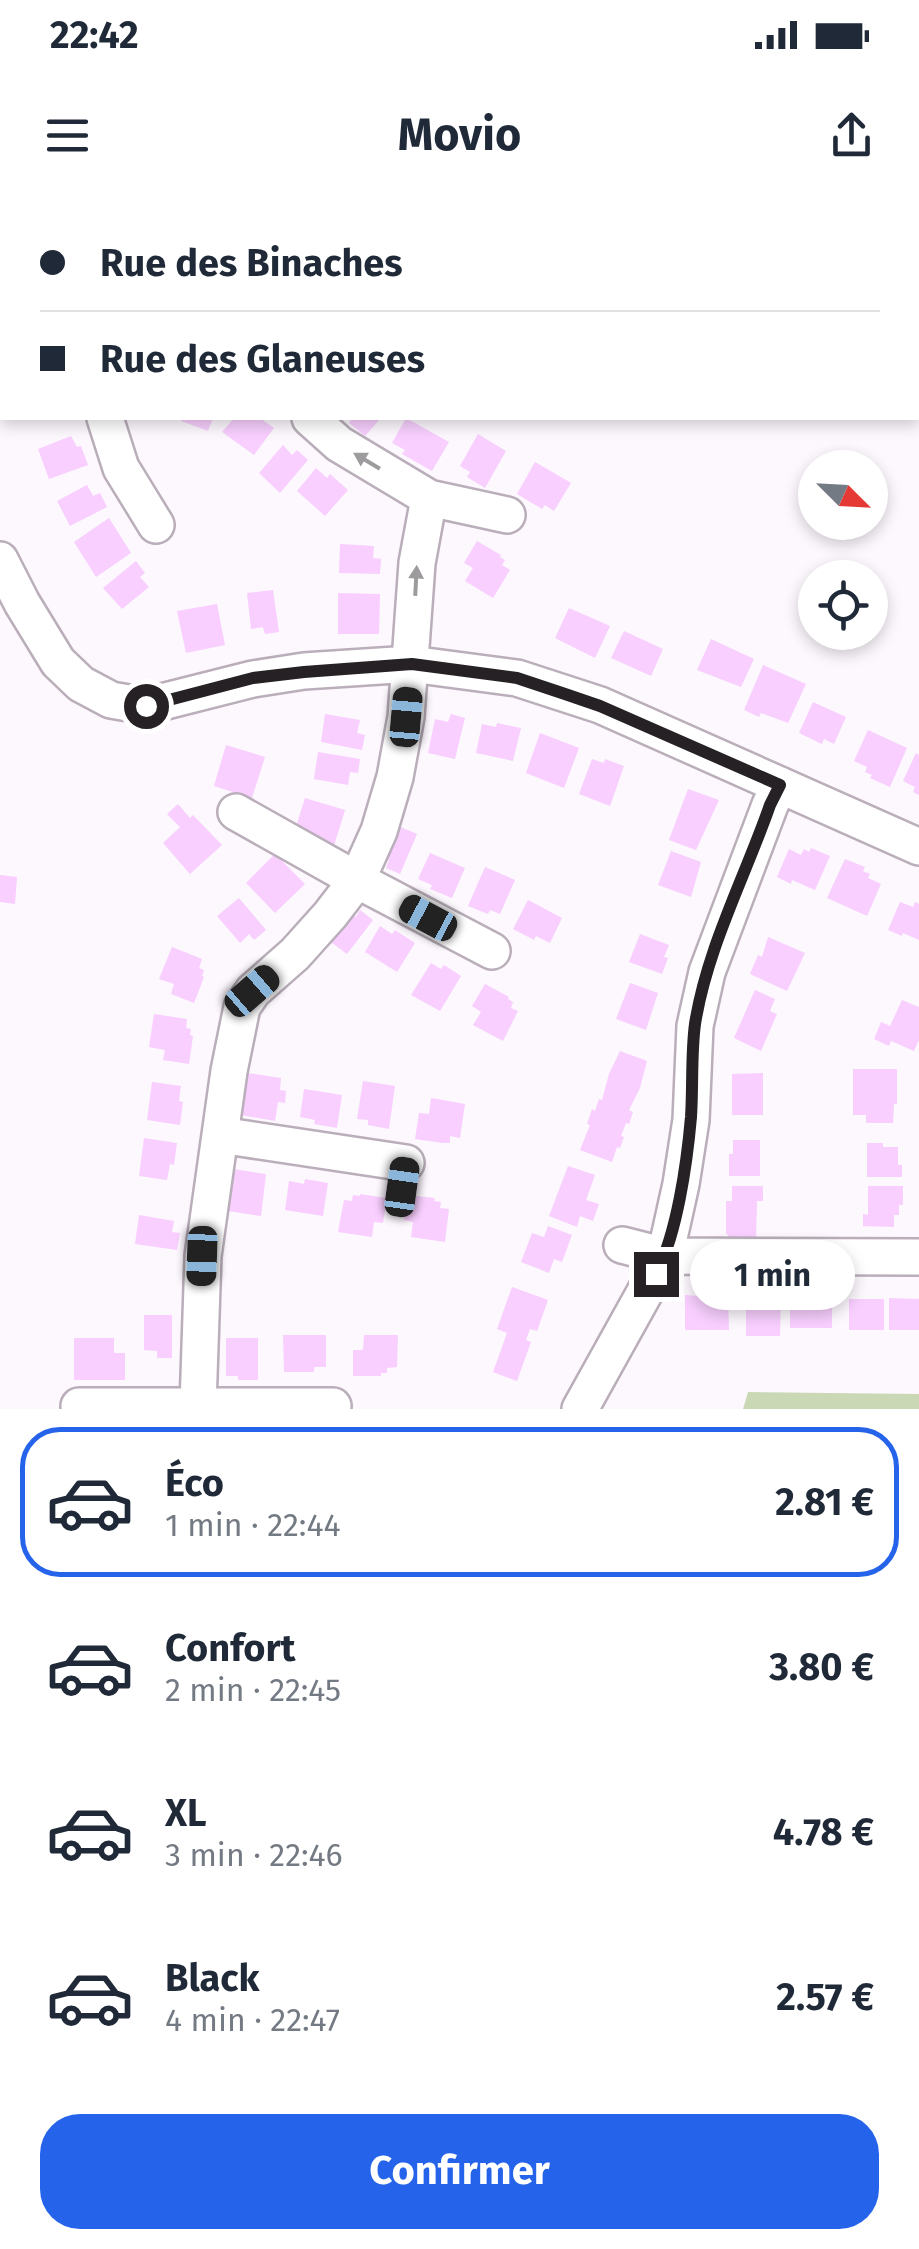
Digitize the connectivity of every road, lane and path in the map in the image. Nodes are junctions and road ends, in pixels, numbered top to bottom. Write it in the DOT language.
graph roads {
  1 [pos="106,420"];
  2 [pos="312,420"];
  3 [pos="428,498"];
  4 [pos="507,515"];
  5 [pos="156,526"];
  6 [pos="0,560"];
  7 [pos="412,664"];
  8 [pos="780,785"];
  9 [pos="236,812"];
  10 [pos="919,847"];
  11 [pos="356,880"];
  12 [pos="492,952"];
  13 [pos="220,1135"];
  14 [pos="405,1164"];
  15 [pos="622,1245"];
  16 [pos="665,1256"];
  17 [pos="919,1257"];
  18 [pos="79,1406"];
  19 [pos="198,1406"];
  20 [pos="333,1406"];
  21 [pos="150,1408"];
  22 [pos="580,1409"];
  1 -- 5 [label="street"];
  3 -- 2 [label="street, one-way"];
  3 -- 4 [label="street"];
  7 -- 3 [label="street, one-way"];
  6 -- 7 [label="street"];
  7 -- 8 [label="street"];
  7 -- 11 [label="street"];
  8 -- 10 [label="street"];
  8 -- 16 [label="street"];
  9 -- 11 [label="street"];
  11 -- 12 [label="street"];
  11 -- 13 [label="street"];
  13 -- 14 [label="street"];
  13 -- 19 [label="street"];
  15 -- 16 [label="street"];
  16 -- 17 [label="street"];
  16 -- 22 [label="street"];
  18 -- 21 [label="street"];
  19 -- 20 [label="street"];
  19 -- 21 [label="street"];
}
